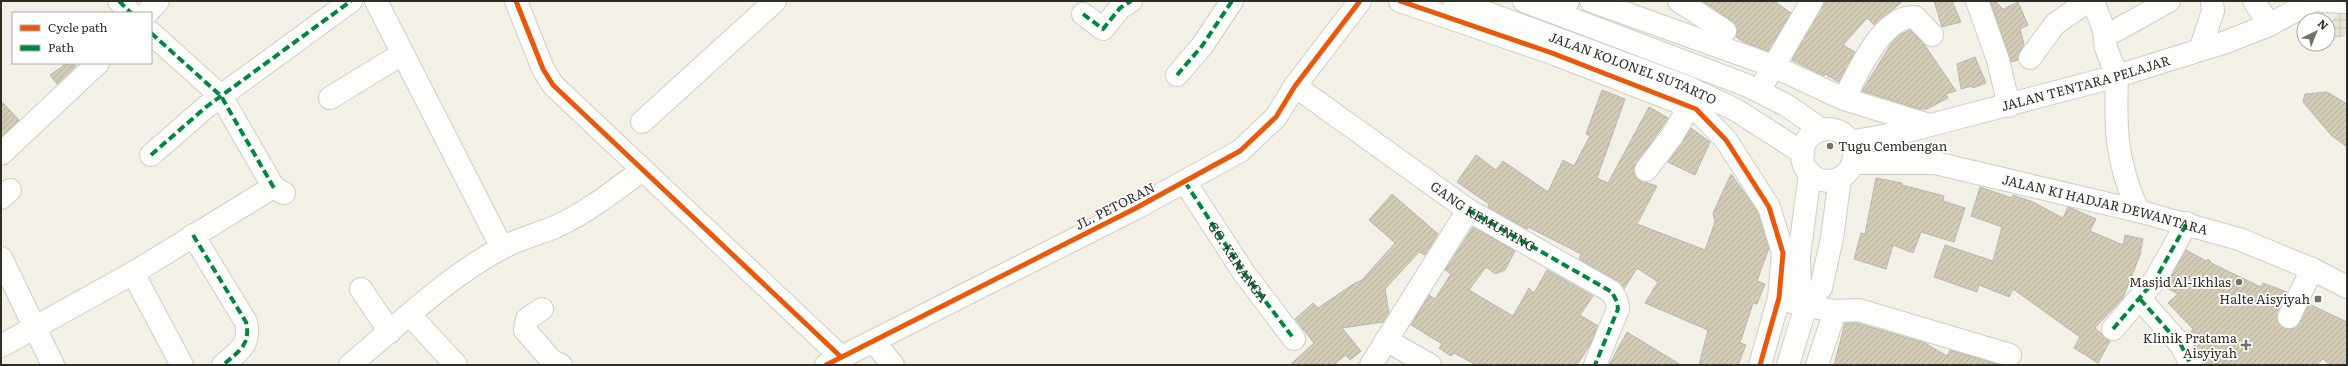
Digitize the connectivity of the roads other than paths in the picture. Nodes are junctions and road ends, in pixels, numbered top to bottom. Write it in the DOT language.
graph roads {
  1 [pos="120,1"];
  2 [pos="158,1"];
  3 [pos="351,1"];
  4 [pos="376,1"];
  5 [pos="516,1"];
  6 [pos="775,1"];
  7 [pos="1131,1"];
  8 [pos="1232,1"];
  9 [pos="1360,1"];
  10 [pos="1400,1"];
  11 [pos="1455,1"];
  12 [pos="1524,1"];
  13 [pos="1590,1"];
  14 [pos="1672,1"];
  15 [pos="1679,1"];
  16 [pos="1812,1"];
  17 [pos="1977,1"];
  18 [pos="2088,1"];
  19 [pos="2093,1"];
  20 [pos="2169,1"];
  21 [pos="2212,1"];
  22 [pos="2254,1"];
  23 [pos="2313,1"];
  24 [pos="2323,1"];
  25 [pos="2347,2"];
  26 [pos="1623,7"];
  27 [pos="1564,8"];
  28 [pos="130,12"];
  29 [pos="149,12"];
  30 [pos="1083,14"];
  31 [pos="1656,25"];
  32 [pos="2269,25"];
  33 [pos="1725,31"];
  34 [pos="2115,31"];
  35 [pos="152,33"];
  36 [pos="1614,35"];
  37 [pos="1932,35"];
  38 [pos="1555,46"];
  39 [pos="2200,50"];
  40 [pos="402,54"];
  41 [pos="2030,58"];
  42 [pos="97,64"];
  43 [pos="1773,66"];
  44 [pos="1619,70"];
  45 [pos="1177,76"];
  46 [pos="2117,76"];
  47 [pos="1296,86"];
  48 [pos="1759,91"];
  49 [pos="221,96"];
  50 [pos="330,98"];
  51 [pos="1844,99"];
  52 [pos="1689,106"];
  53 [pos="2009,106"];
  54 [pos="642,122"];
  55 [pos="1929,125"];
  56 [pos="1822,130"];
  57 [pos="1,154"];
  58 [pos="151,155"];
  59 [pos="1848,161"];
  60 [pos="642,170"];
  61 [pos="1646,170"];
  62 [pos="1807,171"];
  63 [pos="1185,182"];
  64 [pos="1468,210"];
  65 [pos="2138,210"];
  66 [pos="2187,224"];
  67 [pos="193,235"];
  68 [pos="502,248"];
  69 [pos="1,258"];
  70 [pos="2312,269"];
  71 [pos="133,273"];
  72 [pos="2347,287"];
  73 [pos="361,289"];
  74 [pos="1779,298"];
  75 [pos="2140,299"];
  76 [pos="1807,301"];
  77 [pos="542,309"];
  78 [pos="1835,311"];
  79 [pos="410,315"];
  80 [pos="2289,317"];
  81 [pos="34,328"];
  82 [pos="2114,328"];
  83 [pos="390,332"];
  84 [pos="1294,339"];
  85 [pos="1386,340"];
  86 [pos="873,341"];
  87 [pos="1,346"];
  88 [pos="2010,355"];
  89 [pos="834,361"];
  90 [pos="553,364"];
  91 [pos="53,365"];
  92 [pos="182,365"];
  93 [pos="223,365"];
  94 [pos="350,365"];
  95 [pos="456,365"];
  96 [pos="893,365"];
  97 [pos="1371,365"];
  98 [pos="1430,365"];
  99 [pos="1595,365"];
  100 [pos="1760,365"];
  101 [pos="1788,365"];
  102 [pos="1817,365"];
  103 [pos="2191,365"];
  1 -- 28 [label="main road"];
  2 -- 29 [label="main road"];
  3 -- 49 [label="main road"];
  4 -- 40 [label="main road"];
  5 -- 60 [label="main road"];
  6 -- 54 [label="main road"];
  7 -- 30 [label="main road"];
  8 -- 45 [label="main road"];
  9 -- 47 [label="main road, JL. PETORAN"];
  10 -- 38 [label="main road"];
  11 -- 38 [label="main road, JALAN KOLONEL SUTARTO"];
  12 -- 27 [label="main road, JALAN KOLONEL SUTARTO"];
  13 -- 26 [label="main road"];
  14 -- 31 [label="main road"];
  15 -- 33 [label="main road"];
  16 -- 43 [label="main road"];
  17 -- 53 [label="main road"];
  18 -- 41 [label="main road"];
  19 -- 46 [label="main road"];
  20 -- 34 [label="main road"];
  21 -- 39 [label="main road"];
  22 -- 32 [label="main road"];
  23 -- 32 [label="main road, JALAN TENTARA PELAJAR"];
  24 -- 25 [label="main road"];
  26 -- 31 [label="main road"];
  26 -- 36 [label="main road"];
  27 -- 36 [label="main road, JALAN KOLONEL SUTARTO"];
  31 -- 43 [label="main road"];
  32 -- 39 [label="main road, JALAN TENTARA PELAJAR"];
  35 -- 49 [label="main road"];
  36 -- 48 [label="main road, JALAN KOLONEL SUTARTO"];
  37 -- 51 [label="main road"];
  38 -- 44 [label="main road, JALAN KOLONEL SUTARTO"];
  39 -- 46 [label="main road, JALAN TENTARA PELAJAR"];
  40 -- 50 [label="main road"];
  40 -- 68 [label="main road"];
  42 -- 57 [label="main road"];
  43 -- 48 [label="main road"];
  43 -- 51 [label="main road"];
  44 -- 52 [label="main road"];
  44 -- 62 [label="main road, JALAN KOLONEL SUTARTO"];
  46 -- 53 [label="main road, JALAN TENTARA PELAJAR"];
  46 -- 65 [label="main road"];
  47 -- 63 [label="main road, JL. PETORAN"];
  47 -- 64 [label="main road, GANG KEMUNING"];
  48 -- 56 [label="main road, JALAN KOLONEL SUTARTO"];
  49 -- 58 [label="main road"];
  49 -- 67 [label="main road"];
  51 -- 55 [label="main road"];
  52 -- 61 [label="main road"];
  52 -- 74 [label="main road"];
  53 -- 55 [label="main road, JALAN TENTARA PELAJAR"];
  55 -- 59 [label="main road, JALAN TENTARA PELAJAR"];
  56 -- 59 [label="main road"];
  56 -- 62 [label="main road"];
  59 -- 62 [label="main road"];
  59 -- 65 [label="main road, JALAN KI HADJAR DEWANTARA"];
  59 -- 76 [label="main road"];
  60 -- 68 [label="main road"];
  60 -- 89 [label="main road"];
  62 -- 76 [label="main road"];
  63 -- 84 [label="main road, GG. KENANGA"];
  63 -- 86 [label="main road, JL. PETORAN"];
  64 -- 85 [label="main road"];
  64 -- 99 [label="main road, GANG KEMUNING"];
  65 -- 66 [label="main road, JALAN KI HADJAR DEWANTARA"];
  66 -- 70 [label="main road, JALAN KI HADJAR DEWANTARA"];
  66 -- 75 [label="main road"];
  67 -- 71 [label="main road"];
  67 -- 93 [label="main road"];
  68 -- 79 [label="main road"];
  69 -- 81 [label="main road"];
  70 -- 72 [label="main road, JALAN KI HADJAR DEWANTARA"];
  70 -- 80 [label="main road"];
  71 -- 81 [label="main road"];
  71 -- 92 [label="main road"];
  73 -- 83 [label="main road"];
  74 -- 76 [label="main road"];
  74 -- 100 [label="main road"];
  75 -- 82 [label="main road"];
  75 -- 103 [label="main road"];
  76 -- 78 [label="main road"];
  76 -- 101 [label="main road"];
  77 -- 90 [label="main road"];
  78 -- 88 [label="main road"];
  78 -- 102 [label="main road"];
  79 -- 83 [label="main road"];
  79 -- 95 [label="main road"];
  81 -- 87 [label="main road"];
  81 -- 91 [label="main road"];
  83 -- 94 [label="main road"];
  85 -- 97 [label="main road"];
  85 -- 98 [label="main road"];
  86 -- 89 [label="main road, JL. PETORAN"];
  86 -- 96 [label="main road"];
}
